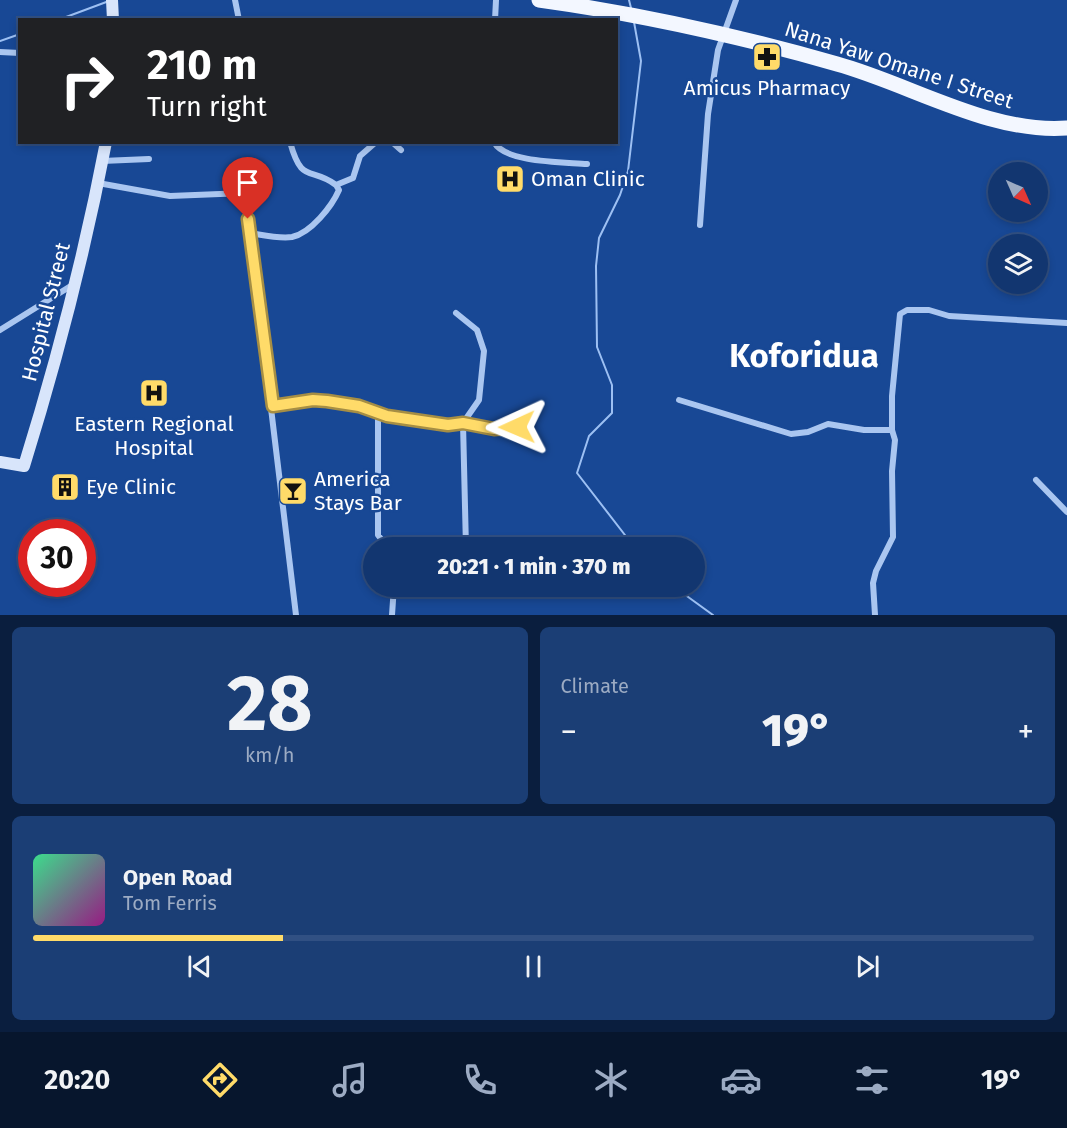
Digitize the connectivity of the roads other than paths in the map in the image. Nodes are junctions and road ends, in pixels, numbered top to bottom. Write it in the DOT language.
graph roads {
  1 [pos="235,0"];
  2 [pos="495,0"];
  3 [pos="539,0"];
  4 [pos="736,0"];
  5 [pos="112,1"];
  6 [pos="113,18"];
  7 [pos="239,18"];
  8 [pos="495,18"];
  9 [pos="723,35"];
  10 [pos="0,52"];
  11 [pos="18,53"];
  12 [pos="1067,128"];
  13 [pos="106,144"];
  14 [pos="291,144"];
  15 [pos="374,144"];
  16 [pos="394,144"];
  17 [pos="495,144"];
  18 [pos="400,150"];
  19 [pos="148,159"];
  20 [pos="102,161"];
  21 [pos="587,164"];
  22 [pos="98,183"];
  23 [pos="336,185"];
  24 [pos="700,225"];
  25 [pos="250,232"];
  26 [pos="74,284"];
  27 [pos="456,313"];
  28 [pos="1067,323"];
  29 [pos="0,330"];
  30 [pos="679,400"];
  31 [pos="273,406"];
  32 [pos="378,413"];
  33 [pos="463,423"];
  34 [pos="517,427"];
  35 [pos="892,430"];
  36 [pos="0,462"];
  37 [pos="1036,480"];
  38 [pos="1067,512"];
  39 [pos="380,537"];
  40 [pos="466,537"];
  41 [pos="393,597"];
  42 [pos="296,615"];
  43 [pos="392,615"];
  44 [pos="875,615"];
  1 -- 7 [label="street"];
  2 -- 8 [label="street"];
  3 -- 9 [label="main road, Nana Yaw Omane I Street"];
  4 -- 9 [label="street"];
  5 -- 6 [label="street"];
  9 -- 12 [label="main road, Nana Yaw Omane I Street"];
  9 -- 24 [label="street"];
  10 -- 11 [label="street"];
  13 -- 20 [label="street, Hospital Street"];
  14 -- 23 [label="street"];
  15 -- 23 [label="street"];
  16 -- 18 [label="street"];
  17 -- 21 [label="street"];
  19 -- 20 [label="street"];
  20 -- 22 [label="street, Hospital Street"];
  22 -- 25 [label="street"];
  22 -- 26 [label="street, Hospital Street"];
  23 -- 25 [label="street"];
  25 -- 31 [label="street"];
  26 -- 29 [label="street"];
  26 -- 36 [label="street, Hospital Street"];
  27 -- 33 [label="street"];
  28 -- 35 [label="street"];
  30 -- 35 [label="street"];
  31 -- 32 [label="street"];
  31 -- 42 [label="street"];
  32 -- 33 [label="street"];
  32 -- 39 [label="street"];
  33 -- 34 [label="street"];
  33 -- 40 [label="street"];
  35 -- 44 [label="street"];
  37 -- 38 [label="street"];
  41 -- 43 [label="street"];
}
